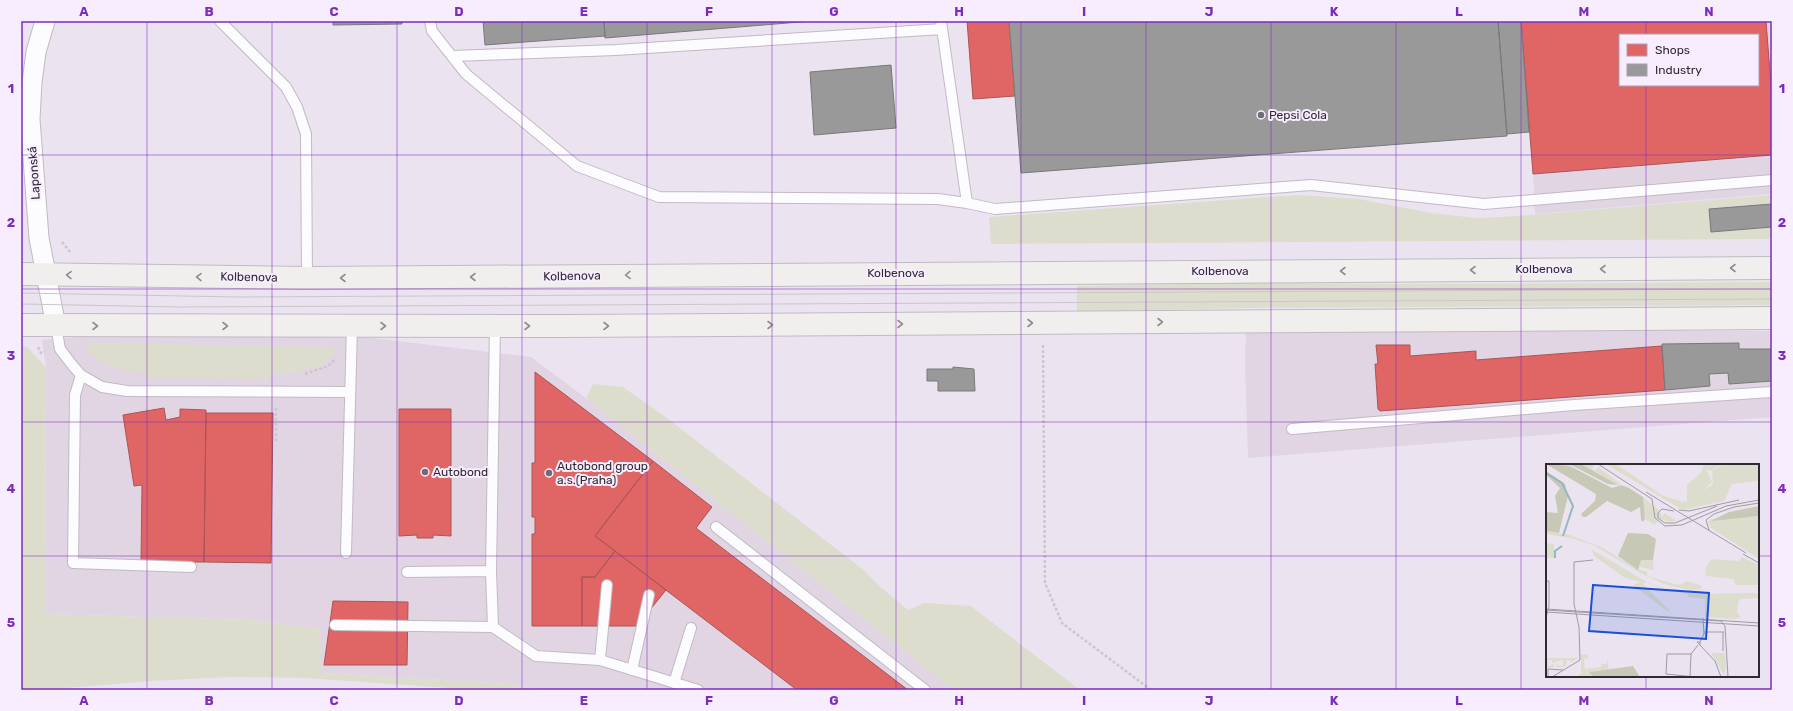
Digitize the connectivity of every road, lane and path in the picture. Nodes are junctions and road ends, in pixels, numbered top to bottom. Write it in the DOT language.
graph roads {
  1 [pos="45,21"];
  2 [pos="220,21"];
  3 [pos="430,21"];
  4 [pos="941,25"];
  5 [pos="452,56"];
  6 [pos="26,108"];
  7 [pos="1772,180"];
  8 [pos="967,202"];
  9 [pos="1772,268"];
  10 [pos="21,274"];
  11 [pos="47,275"];
  12 [pos="307,278"];
  13 [pos="1772,318"];
  14 [pos="1043,323"];
  15 [pos="21,325"];
  16 [pos="56,326"];
  17 [pos="352,326"];
  18 [pos="495,326"];
  19 [pos="81,374"];
  20 [pos="350,392"];
  21 [pos="1772,392"];
  22 [pos="1292,428"];
  23 [pos="716,527"];
  24 [pos="346,553"];
  25 [pos="191,567"];
  26 [pos="491,571"];
  27 [pos="407,572"];
  28 [pos="607,585"];
  29 [pos="649,594"];
  30 [pos="335,624"];
  31 [pos="493,627"];
  32 [pos="691,628"];
  33 [pos="600,660"];
  34 [pos="632,670"];
  35 [pos="674,683"];
  36 [pos="698,690"];
  37 [pos="925,690"];
  38 [pos="1151,690"];
  1 -- 6 [label="street, Laponská"];
  2 -- 12 [label="lane"];
  3 -- 5 [label="lane"];
  4 -- 5 [label="lane"];
  4 -- 8 [label="lane"];
  5 -- 8 [label="lane"];
  6 -- 11 [label="street, Laponská"];
  7 -- 8 [label="lane"];
  9 -- 12 [label="main road, Kolbenova, one-way"];
  10 -- 11 [label="main road, Kolbenova"];
  12 -- 11 [label="main road, Kolbenova, one-way"];
  11 -- 16 [label="street, Laponská"];
  14 -- 13 [label="main road, one-way"];
  18 -- 14 [label="main road, one-way"];
  14 -- 38 [label="path"];
  15 -- 16 [label="main road"];
  16 -- 17 [label="main road, one-way"];
  16 -- 19 [label="lane"];
  17 -- 18 [label="main road, one-way"];
  17 -- 20 [label="lane"];
  18 -- 26 [label="lane"];
  19 -- 20 [label="lane"];
  19 -- 25 [label="lane"];
  20 -- 24 [label="lane"];
  21 -- 22 [label="lane"];
  23 -- 37 [label="lane"];
  26 -- 27 [label="lane"];
  26 -- 31 [label="lane"];
  28 -- 33 [label="lane"];
  29 -- 34 [label="lane"];
  30 -- 31 [label="lane"];
  31 -- 33 [label="lane"];
  32 -- 35 [label="lane"];
  33 -- 34 [label="lane"];
  34 -- 35 [label="lane"];
  35 -- 36 [label="lane"];
}
